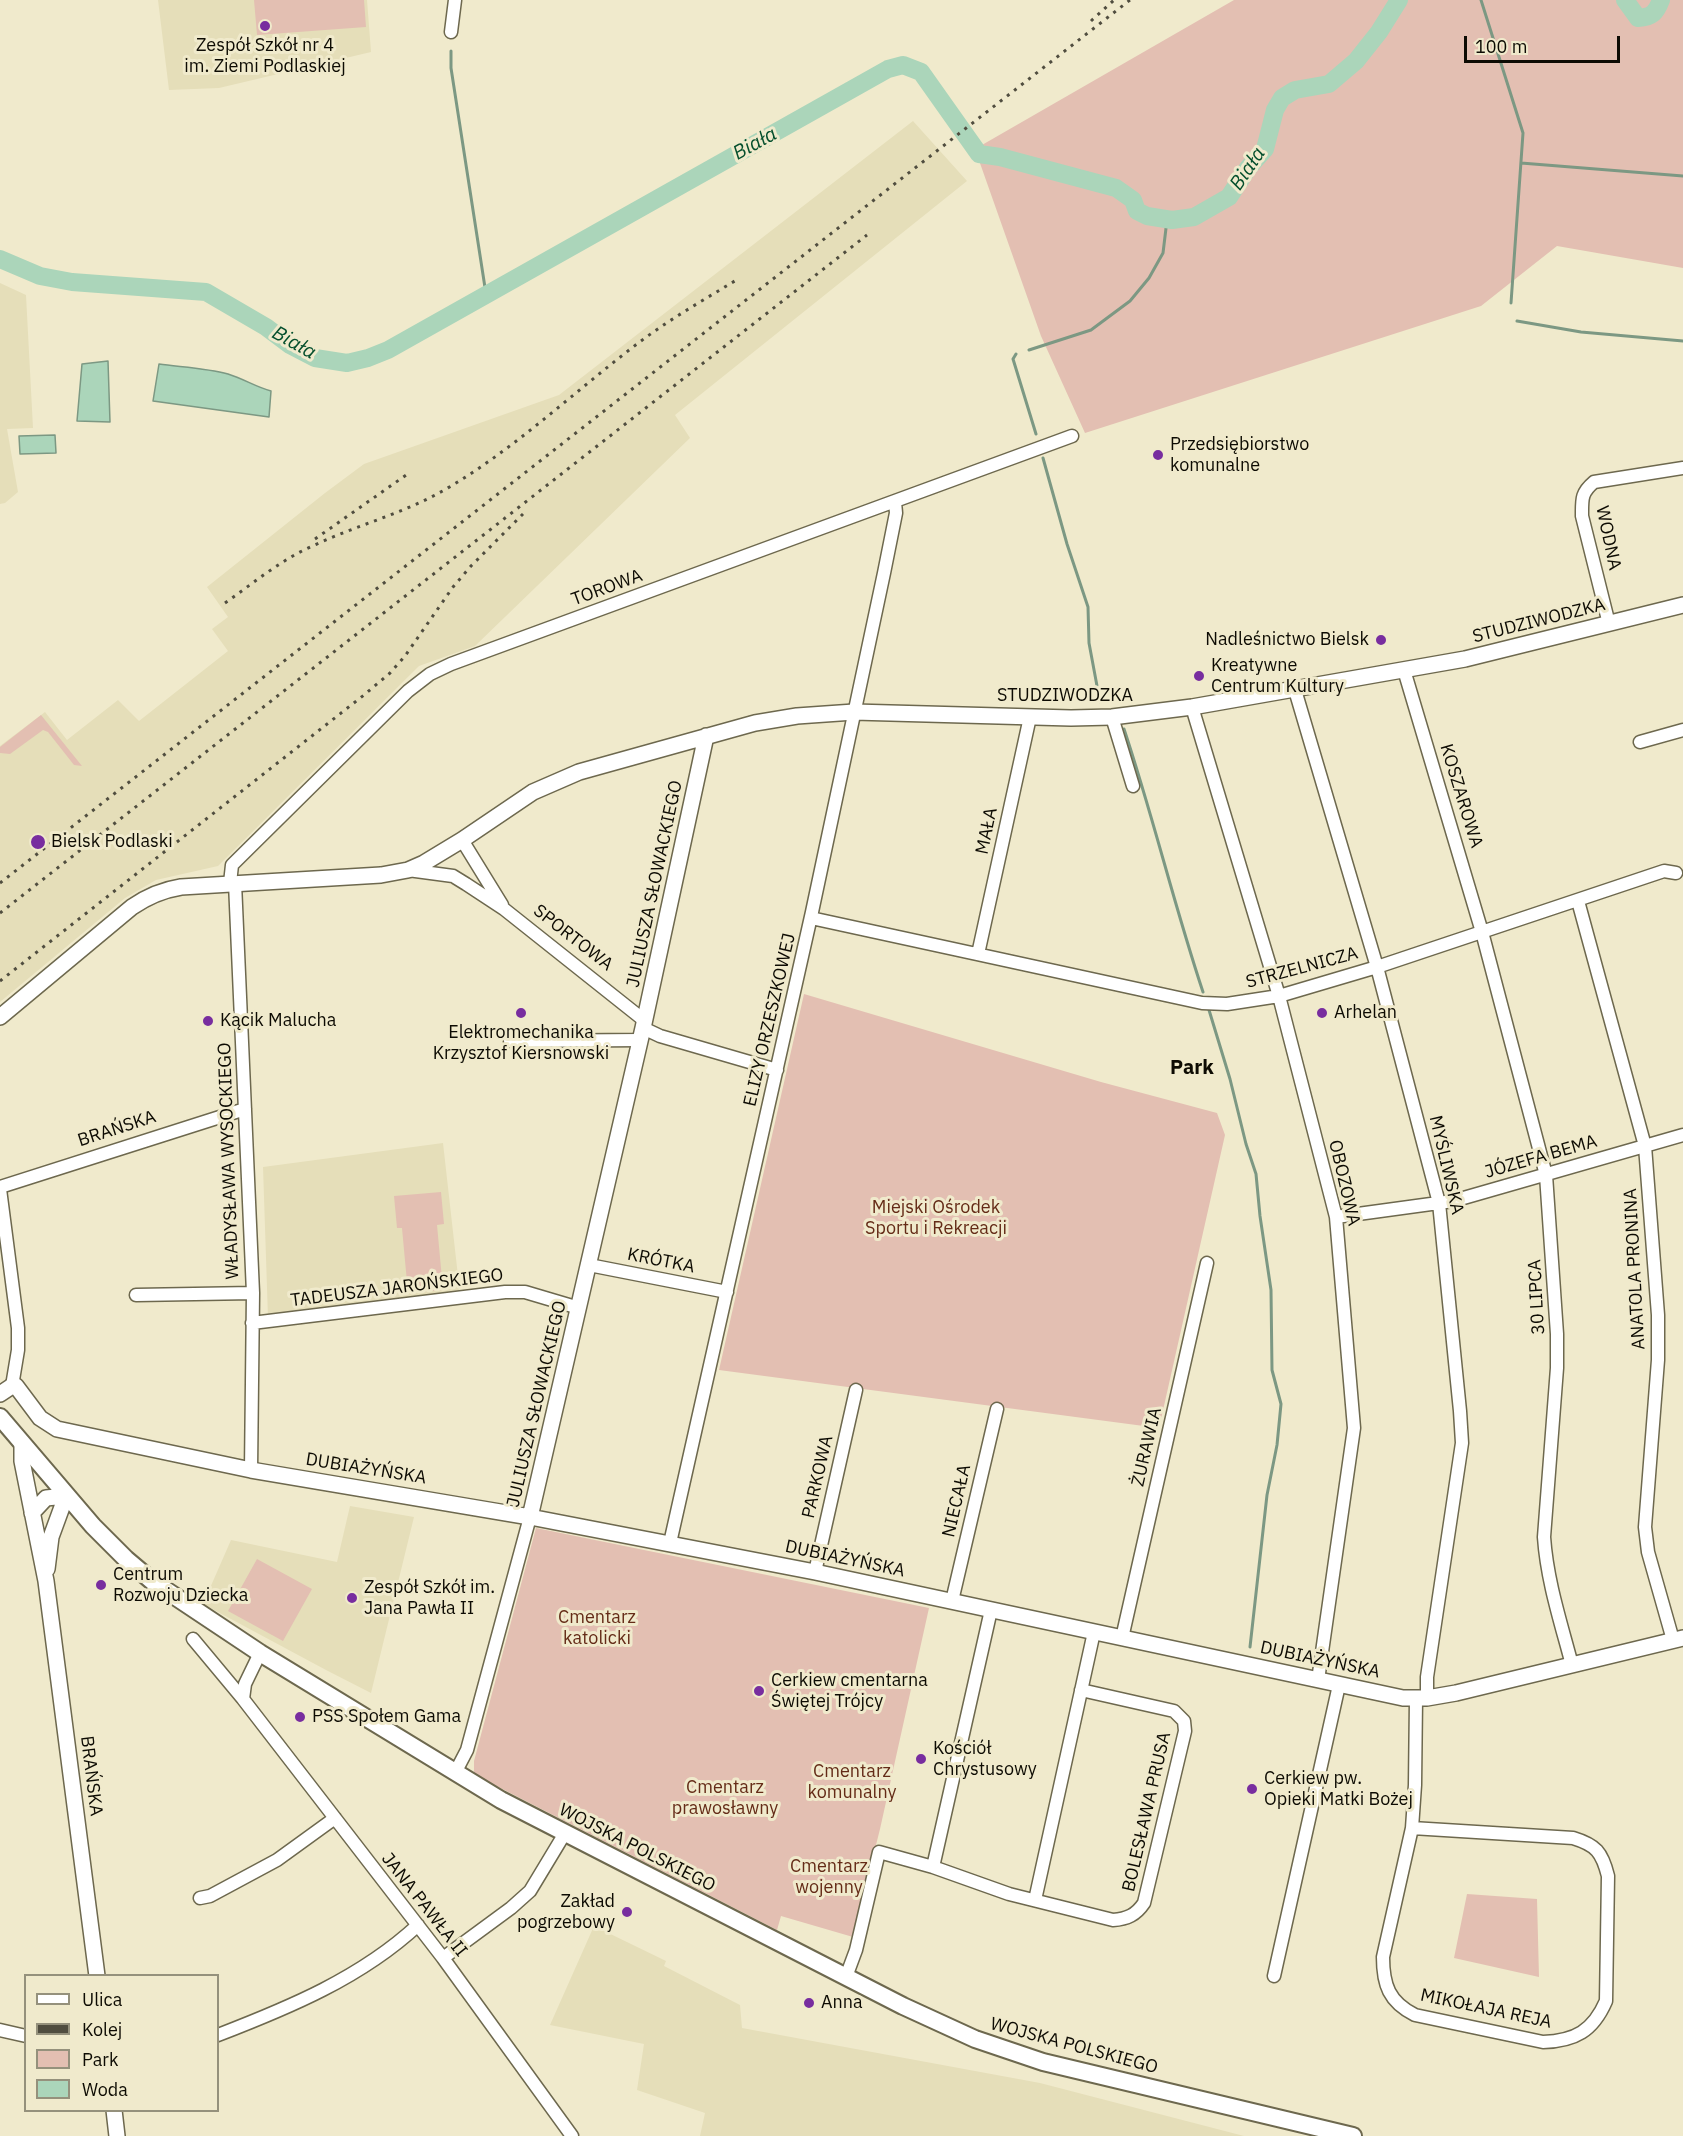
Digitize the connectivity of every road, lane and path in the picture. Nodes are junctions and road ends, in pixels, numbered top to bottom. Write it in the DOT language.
graph roads {
  1 [pos="455,0"];
  2 [pos="452,32"];
  3 [pos="1072,436"];
  4 [pos="1683,468"];
  5 [pos="895,502"];
  6 [pos="1683,605"];
  7 [pos="1609,624"];
  8 [pos="1404,670"];
  9 [pos="1295,690"];
  10 [pos="1192,707"];
  11 [pos="854,712"];
  12 [pos="1030,717"];
  13 [pos="1112,717"];
  14 [pos="1683,730"];
  15 [pos="706,736"];
  16 [pos="1640,742"];
  17 [pos="1132,786"];
  18 [pos="462,840"];
  19 [pos="408,870"];
  20 [pos="1681,872"];
  21 [pos="232,883"];
  22 [pos="1578,901"];
  23 [pos="504,909"];
  24 [pos="811,918"];
  25 [pos="1482,932"];
  26 [pos="978,954"];
  27 [pos="1377,967"];
  28 [pos="1279,996"];
  29 [pos="0,1017"];
  30 [pos="643,1030"];
  31 [pos="510,1041"];
  32 [pos="777,1070"];
  33 [pos="245,1109"];
  34 [pos="1683,1135"];
  35 [pos="1645,1146"];
  36 [pos="1546,1175"];
  37 [pos="0,1188"];
  38 [pos="1439,1203"];
  39 [pos="1336,1217"];
  40 [pos="1207,1263"];
  41 [pos="589,1265"];
  42 [pos="727,1292"];
  43 [pos="252,1293"];
  44 [pos="136,1295"];
  45 [pos="579,1308"];
  46 [pos="252,1323"];
  47 [pos="6,1390"];
  48 [pos="856,1390"];
  49 [pos="997,1409"];
  50 [pos="0,1417"];
  51 [pos="22,1443"];
  52 [pos="251,1470"];
  53 [pos="66,1496"];
  54 [pos="32,1513"];
  55 [pos="83,1515"];
  56 [pos="530,1516"];
  57 [pos="58,1520"];
  58 [pos="670,1543"];
  59 [pos="815,1572"];
  60 [pos="46,1581"];
  61 [pos="952,1601"];
  62 [pos="991,1610"];
  63 [pos="1094,1632"];
  64 [pos="1122,1638"];
  65 [pos="193,1639"];
  66 [pos="1678,1639"];
  67 [pos="260,1653"];
  68 [pos="1572,1665"];
  69 [pos="1318,1680"];
  70 [pos="1339,1685"];
  71 [pos="1081,1690"];
  72 [pos="1421,1698"];
  73 [pos="243,1700"];
  74 [pos="455,1773"];
  75 [pos="335,1818"];
  76 [pos="1412,1828"];
  77 [pos="565,1833"];
  78 [pos="933,1867"];
  79 [pos="200,1898"];
  80 [pos="1035,1900"];
  81 [pos="418,1925"];
  82 [pos="443,1959"];
  83 [pos="97,1974"];
  84 [pos="1274,1976"];
  85 [pos="846,1977"];
  86 [pos="0,2030"];
  87 [pos="219,2035"];
  88 [pos="24,2036"];
  89 [pos="114,2112"];
  90 [pos="117,2136"];
  91 [pos="572,2136"];
  92 [pos="1353,2136"];
  1 -- 2 [label="street"];
  3 -- 5 [label="street, TOROWA"];
  4 -- 7 [label="street, WODNA"];
  5 -- 11 [label="street, ELIZY ORZESZKOWEJ"];
  5 -- 21 [label="street, TOROWA"];
  6 -- 7 [label="street, STUDZIWODZKA"];
  7 -- 8 [label="street, STUDZIWODZKA"];
  8 -- 9 [label="street, STUDZIWODZKA"];
  8 -- 25 [label="street, KOSZAROWA"];
  9 -- 10 [label="street, STUDZIWODZKA"];
  9 -- 27 [label="street, MYŚLIWSKA"];
  10 -- 13 [label="street, STUDZIWODZKA"];
  10 -- 28 [label="street, OBOZOWA"];
  11 -- 12 [label="street, STUDZIWODZKA"];
  11 -- 15 [label="street, STUDZIWODZKA"];
  11 -- 24 [label="street, ELIZY ORZESZKOWEJ"];
  12 -- 13 [label="street, STUDZIWODZKA"];
  12 -- 26 [label="street, MAŁA"];
  13 -- 17 [label="street"];
  14 -- 16 [label="street"];
  15 -- 18 [label="street, STUDZIWODZKA"];
  15 -- 30 [label="street, JULIUSZA SŁOWACKIEGO"];
  18 -- 19 [label="street, SPORTOWA"];
  18 -- 23 [label="street, SPORTOWA"];
  19 -- 21 [label="street, SPORTOWA"];
  19 -- 23 [label="street, SPORTOWA"];
  20 -- 22 [label="street, STRZELNICZA"];
  21 -- 29 [label="street, SPORTOWA"];
  21 -- 33 [label="street, WŁADYSŁAWA WYSOCKIEGO"];
  22 -- 25 [label="street, STRZELNICZA"];
  22 -- 35 [label="street, ANATOLA PRONINA"];
  23 -- 30 [label="street, SPORTOWA"];
  24 -- 26 [label="street, STRZELNICZA"];
  24 -- 32 [label="street, ELIZY ORZESZKOWEJ"];
  25 -- 27 [label="street, STRZELNICZA"];
  25 -- 36 [label="street, 30 LIPCA"];
  26 -- 28 [label="street, STRZELNICZA"];
  27 -- 28 [label="street, STRZELNICZA"];
  27 -- 38 [label="street, MYŚLIWSKA"];
  28 -- 39 [label="street, OBOZOWA"];
  30 -- 31 [label="street"];
  30 -- 32 [label="street, SPORTOWA"];
  30 -- 41 [label="street, JULIUSZA SŁOWACKIEGO"];
  32 -- 42 [label="street, ELIZY ORZESZKOWEJ"];
  33 -- 37 [label="street, BRAŃSKA"];
  33 -- 43 [label="street, WŁADYSŁAWA WYSOCKIEGO"];
  34 -- 35 [label="street, JÓZEFA BEMA"];
  35 -- 36 [label="street, JÓZEFA BEMA"];
  35 -- 66 [label="street, ANATOLA PRONINA"];
  36 -- 38 [label="street, JÓZEFA BEMA"];
  36 -- 68 [label="street, 30 LIPCA"];
  37 -- 47 [label="street, BRAŃSKA"];
  38 -- 39 [label="street, JÓZEFA BEMA"];
  38 -- 72 [label="street, MYŚLIWSKA"];
  39 -- 69 [label="street, OBOZOWA"];
  40 -- 64 [label="street, ŻURAWIA"];
  41 -- 42 [label="street, KRÓTKA"];
  41 -- 45 [label="street, JULIUSZA SŁOWACKIEGO"];
  42 -- 58 [label="street, ELIZY ORZESZKOWEJ"];
  43 -- 44 [label="street, WŁADYSŁAWA WYSOCKIEGO"];
  43 -- 46 [label="street, WŁADYSŁAWA WYSOCKIEGO"];
  45 -- 46 [label="street, TADEUSZA JAROŃSKIEGO"];
  45 -- 56 [label="street, JULIUSZA SŁOWACKIEGO"];
  46 -- 52 [label="street, WŁADYSŁAWA WYSOCKIEGO"];
  47 -- 52 [label="street, DUBIAŻYŃSKA"];
  48 -- 59 [label="street, PARKOWA"];
  49 -- 61 [label="street, NIECAŁA"];
  50 -- 51 [label="main road, WOJSKA POLSKIEGO"];
  51 -- 53 [label="main road, WOJSKA POLSKIEGO"];
  51 -- 54 [label="street, BRAŃSKA"];
  52 -- 56 [label="street, DUBIAŻYŃSKA"];
  53 -- 54 [label="street"];
  53 -- 55 [label="main road, WOJSKA POLSKIEGO"];
  53 -- 57 [label="street, BRAŃSKA"];
  54 -- 60 [label="street, BRAŃSKA"];
  55 -- 57 [label="street"];
  55 -- 67 [label="main road, WOJSKA POLSKIEGO"];
  56 -- 58 [label="street, DUBIAŻYŃSKA"];
  56 -- 74 [label="street, JULIUSZA SŁOWACKIEGO"];
  57 -- 60 [label="street, BRAŃSKA"];
  58 -- 59 [label="street, DUBIAŻYŃSKA"];
  59 -- 61 [label="street, DUBIAŻYŃSKA"];
  60 -- 83 [label="street, BRAŃSKA"];
  61 -- 62 [label="street, DUBIAŻYŃSKA"];
  62 -- 63 [label="street, DUBIAŻYŃSKA"];
  62 -- 78 [label="street"];
  63 -- 64 [label="street, DUBIAŻYŃSKA"];
  63 -- 71 [label="street"];
  64 -- 69 [label="street, DUBIAŻYŃSKA"];
  65 -- 73 [label="street, JANA PAWŁA II"];
  66 -- 68 [label="street, DUBIAŻYŃSKA"];
  67 -- 73 [label="street"];
  67 -- 74 [label="main road, WOJSKA POLSKIEGO"];
  68 -- 72 [label="street, DUBIAŻYŃSKA"];
  69 -- 70 [label="street, DUBIAŻYŃSKA"];
  70 -- 72 [label="street, DUBIAŻYŃSKA"];
  70 -- 84 [label="street"];
  71 -- 80 [label="street"];
  71 -- 80 [label="street, BOLESŁAWA PRUSA"];
  72 -- 76 [label="street, MIKOŁAJA REJA"];
  73 -- 75 [label="street, JANA PAWŁA II"];
  74 -- 77 [label="main road, WOJSKA POLSKIEGO"];
  75 -- 79 [label="street"];
  75 -- 81 [label="street, JANA PAWŁA II"];
  76 -- 76 [label="street, MIKOŁAJA REJA"];
  77 -- 82 [label="street"];
  77 -- 85 [label="main road, WOJSKA POLSKIEGO"];
  78 -- 80 [label="street, BOLESŁAWA PRUSA"];
  78 -- 85 [label="street, BOLESŁAWA PRUSA"];
  81 -- 82 [label="street, JANA PAWŁA II"];
  81 -- 87 [label="street"];
  82 -- 91 [label="street, JANA PAWŁA II"];
  85 -- 92 [label="main road, WOJSKA POLSKIEGO"];
  86 -- 88 [label="street"];
  89 -- 90 [label="street"];
}
